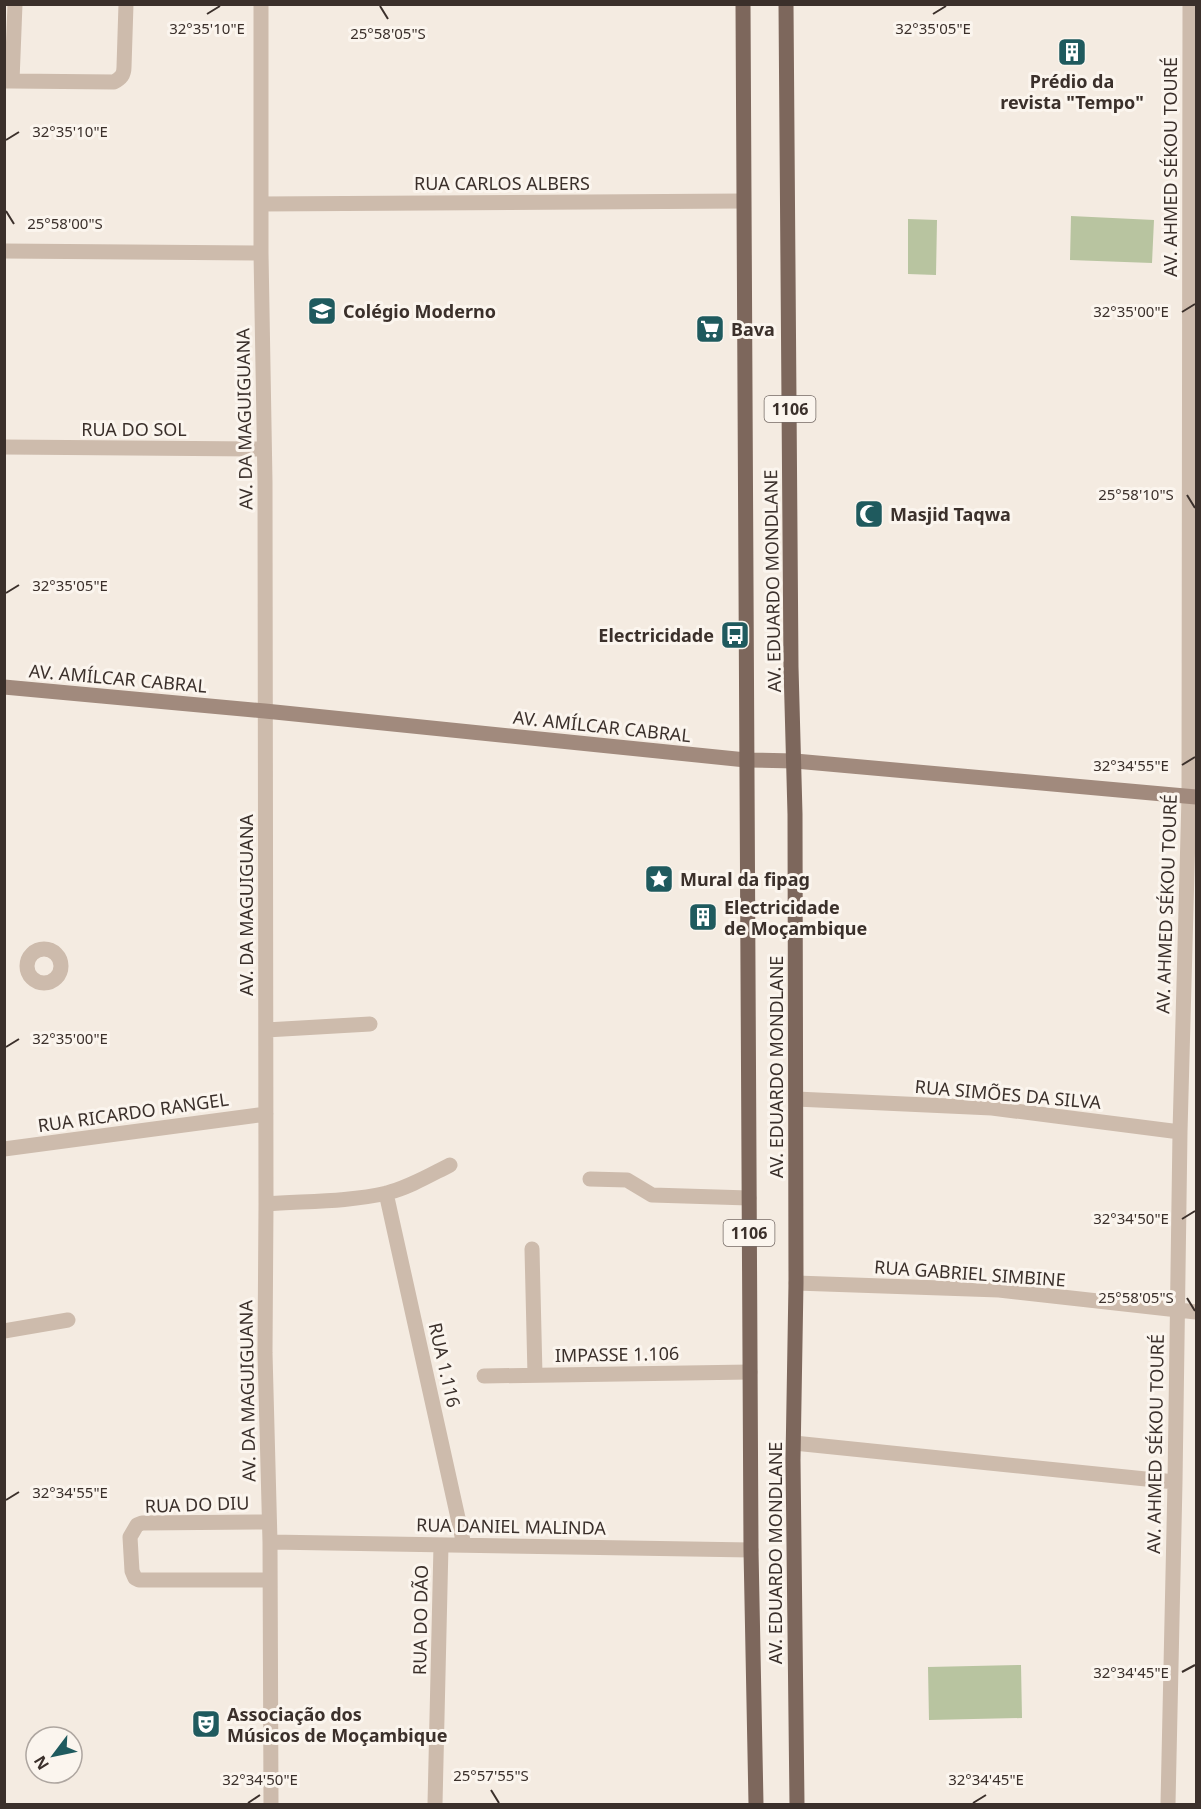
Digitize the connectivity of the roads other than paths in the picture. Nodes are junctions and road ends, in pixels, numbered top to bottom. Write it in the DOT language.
graph roads {
  1 [pos="15,4"];
  2 [pos="126,4"];
  3 [pos="261,4"];
  4 [pos="743,4"];
  5 [pos="786,4"];
  6 [pos="1190,4"];
  7 [pos="8,81"];
  8 [pos="743,201"];
  9 [pos="261,204"];
  10 [pos="4,250"];
  11 [pos="261,253"];
  12 [pos="4,447"];
  13 [pos="263,449"];
  14 [pos="4,687"];
  15 [pos="265,711"];
  16 [pos="746,760"];
  17 [pos="795,761"];
  18 [pos="1193,797"];
  19 [pos="370,1024"];
  20 [pos="266,1030"];
  21 [pos="796,1100"];
  22 [pos="266,1114"];
  23 [pos="1180,1132"];
  24 [pos="4,1149"];
  25 [pos="450,1164"];
  26 [pos="590,1179"];
  27 [pos="386,1193"];
  28 [pos="749,1198"];
  29 [pos="266,1204"];
  30 [pos="532,1249"];
  31 [pos="796,1283"];
  32 [pos="1177,1311"];
  33 [pos="1197,1312"];
  34 [pos="68,1320"];
  35 [pos="4,1331"];
  36 [pos="750,1372"];
  37 [pos="535,1375"];
  38 [pos="484,1376"];
  39 [pos="794,1443"];
  40 [pos="1175,1482"];
  41 [pos="268,1522"];
  42 [pos="270,1542"];
  43 [pos="441,1545"];
  44 [pos="464,1545"];
  45 [pos="751,1550"];
  46 [pos="269,1580"];
  47 [pos="271,1804"];
  48 [pos="435,1804"];
  49 [pos="756,1804"];
  50 [pos="797,1804"];
  51 [pos="1168,1804"];
  1 -- 7 [label="street"];
  2 -- 7 [label="street"];
  3 -- 9 [label="street, AV. DA MAGUIGUANA"];
  4 -- 8 [label="main road, AV. EDUARDO MONDLANE"];
  5 -- 17 [label="main road, AV. EDUARDO MONDLANE / 1106"];
  6 -- 18 [label="street, AV. AHMED SÉKOU TOURÉ"];
  8 -- 9 [label="street, RUA CARLOS ALBERS"];
  8 -- 16 [label="main road, AV. EDUARDO MONDLANE / 1106"];
  9 -- 11 [label="street, AV. DA MAGUIGUANA"];
  10 -- 11 [label="street"];
  11 -- 13 [label="street, AV. DA MAGUIGUANA"];
  12 -- 13 [label="street, RUA DO SOL"];
  13 -- 15 [label="street, AV. DA MAGUIGUANA"];
  14 -- 15 [label="street, AV. AMÍLCAR CABRAL"];
  15 -- 16 [label="street, AV. AMÍLCAR CABRAL"];
  15 -- 20 [label="street, AV. DA MAGUIGUANA"];
  16 -- 17 [label="street, AV. AMÍLCAR CABRAL"];
  16 -- 28 [label="main road, AV. EDUARDO MONDLANE / 1106"];
  17 -- 18 [label="street, AV. AMÍLCAR CABRAL"];
  17 -- 21 [label="main road, AV. EDUARDO MONDLANE / 1106"];
  18 -- 23 [label="street, AV. AHMED SÉKOU TOURÉ"];
  19 -- 20 [label="street"];
  20 -- 22 [label="street, AV. DA MAGUIGUANA"];
  21 -- 23 [label="street, RUA SIMÕES DA SILVA"];
  21 -- 31 [label="main road, AV. EDUARDO MONDLANE / 1106"];
  22 -- 24 [label="street, RUA RICARDO RANGEL"];
  22 -- 29 [label="street, AV. DA MAGUIGUANA"];
  23 -- 32 [label="street, AV. AHMED SÉKOU TOURÉ"];
  25 -- 27 [label="street"];
  26 -- 28 [label="street"];
  27 -- 29 [label="street"];
  27 -- 44 [label="street, RUA 1.116"];
  28 -- 36 [label="main road, AV. EDUARDO MONDLANE / 1106"];
  29 -- 41 [label="street, AV. DA MAGUIGUANA"];
  30 -- 37 [label="street"];
  31 -- 32 [label="street, RUA GABRIEL SIMBINE"];
  31 -- 39 [label="main road, AV. EDUARDO MONDLANE / 1106"];
  32 -- 33 [label="street, RUA GABRIEL SIMBINE"];
  32 -- 40 [label="street, AV. AHMED SÉKOU TOURÉ"];
  34 -- 35 [label="street"];
  36 -- 37 [label="street, IMPASSE 1.106"];
  36 -- 45 [label="main road, AV. EDUARDO MONDLANE / 1106"];
  37 -- 38 [label="street, IMPASSE 1.106"];
  39 -- 40 [label="street"];
  39 -- 50 [label="main road, AV. EDUARDO MONDLANE / 1106"];
  40 -- 51 [label="street, AV. AHMED SÉKOU TOURÉ"];
  41 -- 42 [label="street, AV. DA MAGUIGUANA"];
  41 -- 46 [label="street, RUA DO DIU"];
  42 -- 43 [label="street, RUA DANIEL MALINDA"];
  42 -- 46 [label="street, AV. DA MAGUIGUANA"];
  43 -- 44 [label="street, RUA DANIEL MALINDA"];
  43 -- 48 [label="street, RUA DO DÃO"];
  44 -- 45 [label="street, RUA DANIEL MALINDA"];
  45 -- 49 [label="main road, AV. EDUARDO MONDLANE / 1106"];
  46 -- 47 [label="street, AV. DA MAGUIGUANA"];
}
